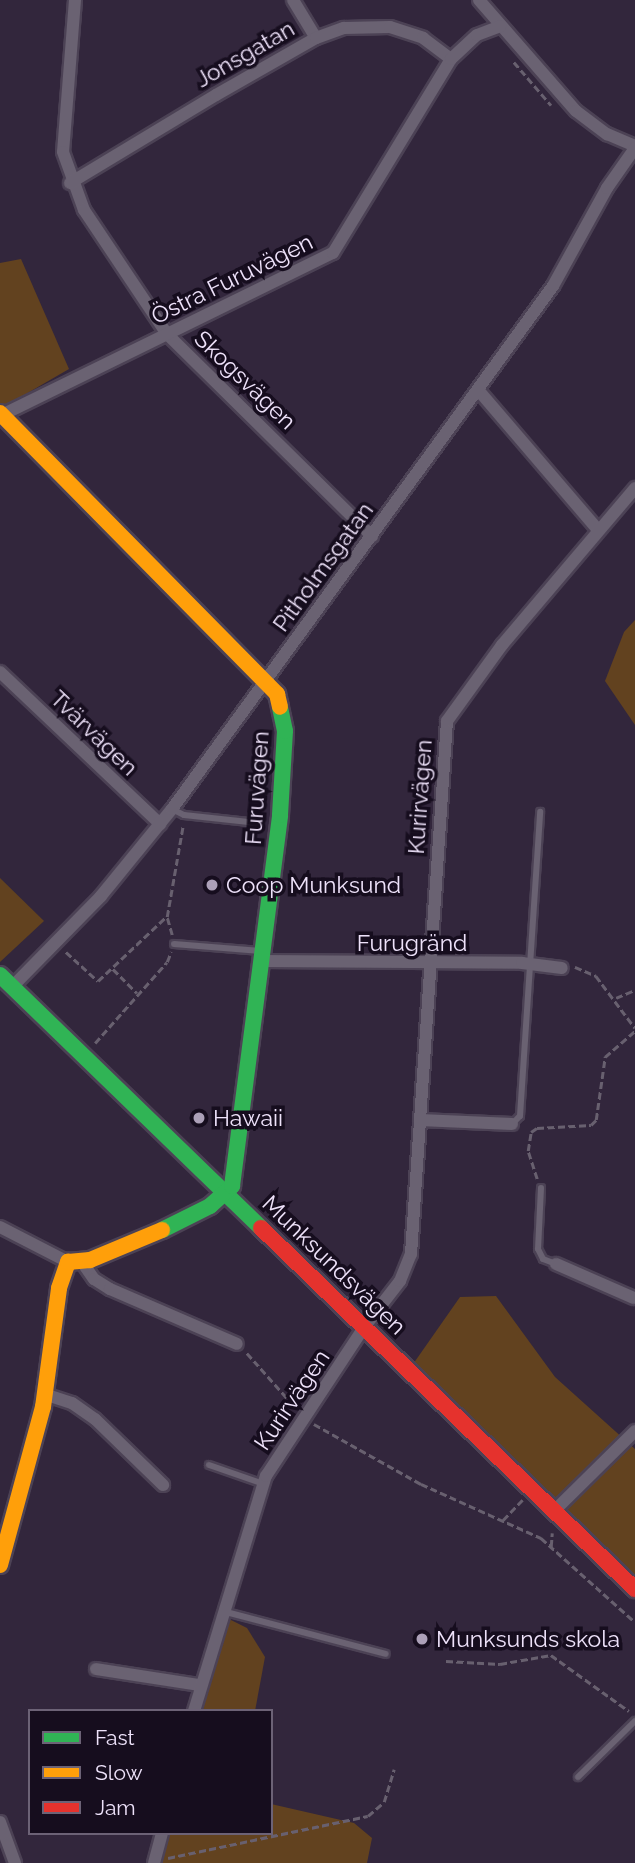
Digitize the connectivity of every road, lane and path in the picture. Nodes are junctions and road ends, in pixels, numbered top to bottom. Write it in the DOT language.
graph roads {
  1 [pos="75,0"];
  2 [pos="293,0"];
  3 [pos="479,0"];
  4 [pos="500,26"];
  5 [pos="316,38"];
  6 [pos="451,59"];
  7 [pos="635,147"];
  8 [pos="70,183"];
  9 [pos="167,334"];
  10 [pos="479,391"];
  11 [pos="2,413"];
  12 [pos="635,488"];
  13 [pos="598,530"];
  14 [pos="372,536"];
  15 [pos="0,671"];
  16 [pos="265,681"];
  17 [pos="178,812"];
  18 [pos="540,813"];
  19 [pos="249,822"];
  20 [pos="160,824"];
  21 [pos="167,917"];
  22 [pos="56,943"];
  23 [pos="174,944"];
  24 [pos="262,956"];
  25 [pos="530,964"];
  26 [pos="429,965"];
  27 [pos="562,968"];
  28 [pos="113,969"];
  29 [pos="0,975"];
  30 [pos="12,987"];
  31 [pos="635,990"];
  32 [pos="138,993"];
  33 [pos="615,998"];
  34 [pos="635,1029"];
  35 [pos="83,1056"];
  36 [pos="420,1120"];
  37 [pos="512,1124"];
  38 [pos="541,1188"];
  39 [pos="226,1193"];
  40 [pos="0,1227"];
  41 [pos="75,1262"];
  42 [pos="556,1264"];
  43 [pos="635,1298"];
  44 [pos="365,1326"];
  45 [pos="237,1344"];
  46 [pos="44,1394"];
  47 [pos="306,1417"];
  48 [pos="635,1431"];
  49 [pos="209,1465"];
  50 [pos="264,1484"];
  51 [pos="163,1485"];
  52 [pos="554,1511"];
  53 [pos="0,1564"];
  54 [pos="635,1589"];
  55 [pos="226,1612"];
  56 [pos="635,1622"];
  57 [pos="386,1654"];
  58 [pos="446,1661"];
  59 [pos="96,1669"];
  60 [pos="200,1685"];
  61 [pos="194,1709"];
  62 [pos="635,1715"];
  63 [pos="635,1721"];
  64 [pos="394,1770"];
  65 [pos="579,1777"];
  66 [pos="0,1822"];
  67 [pos="161,1835"];
  68 [pos="154,1862"];
  69 [pos="15,1863"];
  1 -- 8 [label="street, Skogsvägen"];
  2 -- 5 [label="street"];
  3 -- 4 [label="street"];
  4 -- 6 [label="street, Östra Furuvägen"];
  4 -- 7 [label="street"];
  5 -- 6 [label="street, Jonsgatan"];
  5 -- 8 [label="street, Jonsgatan"];
  6 -- 9 [label="street, Östra Furuvägen"];
  7 -- 10 [label="street, Pitholmsgatan"];
  8 -- 9 [label="street, Skogsvägen"];
  9 -- 11 [label="street, Östra Furuvägen"];
  9 -- 14 [label="street, Skogsvägen"];
  10 -- 13 [label="street"];
  10 -- 14 [label="street, Pitholmsgatan"];
  11 -- 16 [label="street, Furuvägen"];
  12 -- 13 [label="street, Kurirvägen"];
  13 -- 26 [label="street, Kurirvägen"];
  14 -- 16 [label="street, Pitholmsgatan"];
  15 -- 20 [label="street, Tvärvägen"];
  16 -- 17 [label="street, Pitholmsgatan"];
  16 -- 24 [label="street, Furuvägen"];
  17 -- 19 [label="lane"];
  17 -- 20 [label="street, Pitholmsgatan"];
  17 -- 21 [label="path"];
  18 -- 25 [label="lane"];
  20 -- 22 [label="street, Pitholmsgatan"];
  21 -- 23 [label="path"];
  21 -- 28 [label="path"];
  22 -- 28 [label="path"];
  22 -- 30 [label="street, Pitholmsgatan"];
  23 -- 24 [label="lane"];
  23 -- 32 [label="path"];
  24 -- 26 [label="street, Furugränd"];
  24 -- 39 [label="street, Furuvägen"];
  25 -- 26 [label="street, Furugränd"];
  25 -- 27 [label="street, Furugränd"];
  25 -- 37 [label="lane"];
  26 -- 36 [label="street, Kurirvägen"];
  27 -- 33 [label="path"];
  28 -- 32 [label="path"];
  29 -- 30 [label="street, Munksundsvägen"];
  30 -- 35 [label="street, Munksundsvägen"];
  31 -- 33 [label="path"];
  32 -- 35 [label="path"];
  33 -- 34 [label="path"];
  34 -- 38 [label="path"];
  35 -- 39 [label="street, Munksundsvägen"];
  36 -- 37 [label="street"];
  36 -- 44 [label="street, Kurirvägen"];
  38 -- 42 [label="lane"];
  39 -- 41 [label="street"];
  39 -- 44 [label="street, Munksundsvägen"];
  40 -- 41 [label="street"];
  41 -- 45 [label="street"];
  41 -- 46 [label="street"];
  42 -- 43 [label="street"];
  44 -- 47 [label="street, Kurirvägen"];
  44 -- 52 [label="street, Munksundsvägen"];
  45 -- 47 [label="path"];
  46 -- 51 [label="street"];
  46 -- 53 [label="street"];
  47 -- 50 [label="street, Kurirvägen"];
  47 -- 56 [label="path"];
  48 -- 52 [label="street"];
  49 -- 50 [label="lane"];
  50 -- 55 [label="street, Kurirvägen"];
  52 -- 54 [label="street, Munksundsvägen"];
  55 -- 57 [label="lane"];
  55 -- 60 [label="street, Kurirvägen"];
  58 -- 62 [label="path"];
  59 -- 60 [label="street"];
  60 -- 61 [label="street, Kurirvägen"];
  63 -- 65 [label="lane"];
  64 -- 68 [label="path"];
  66 -- 69 [label="street"];
  67 -- 68 [label="street"];
}
